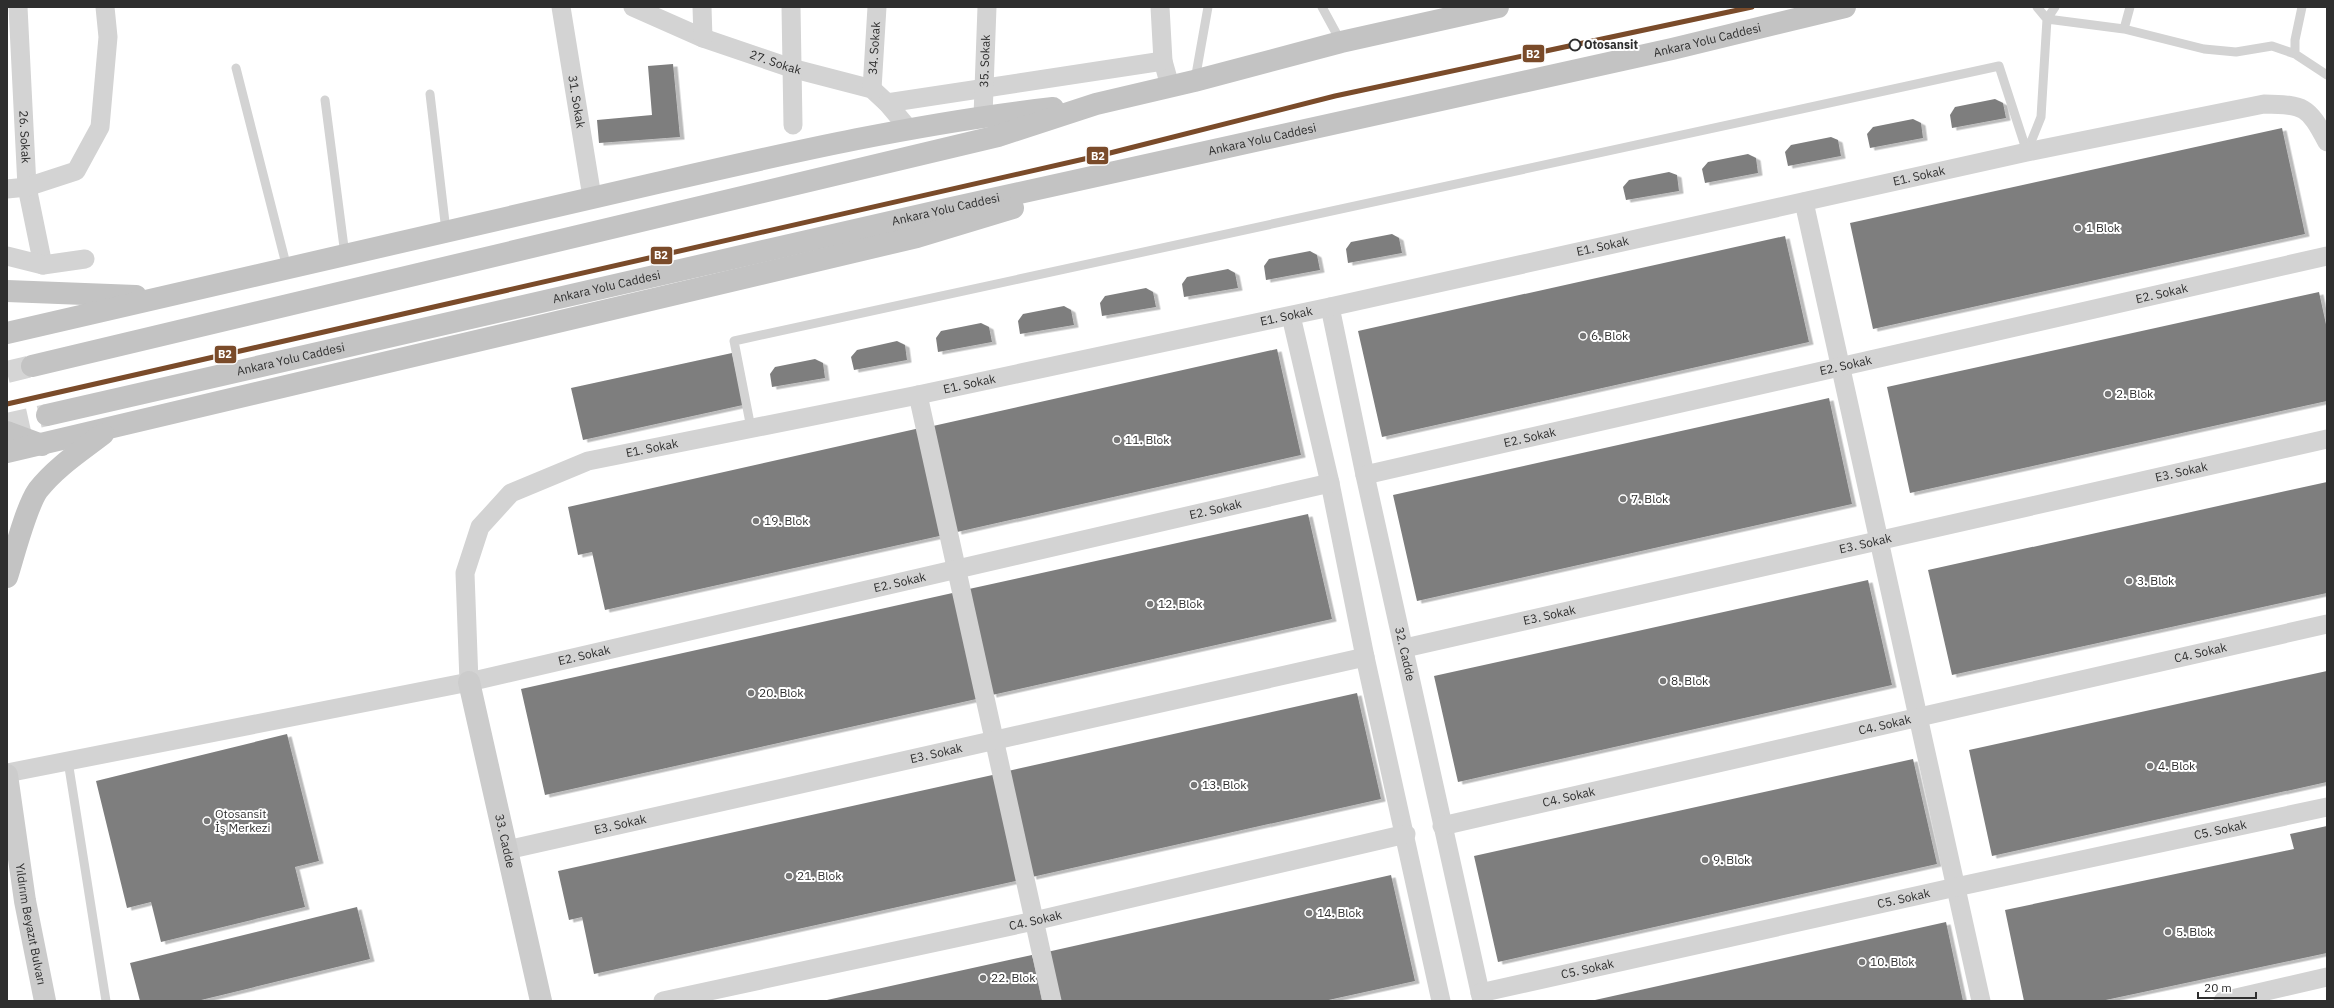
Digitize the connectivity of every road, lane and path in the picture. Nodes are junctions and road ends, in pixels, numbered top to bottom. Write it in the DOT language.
graph roads {
  1 [pos="18,7"];
  2 [pos="105,7"];
  3 [pos="561,7"];
  4 [pos="632,7"];
  5 [pos="702,7"];
  6 [pos="790,7"];
  7 [pos="877,7"];
  8 [pos="987,7"];
  9 [pos="1160,7"];
  10 [pos="1208,7"];
  11 [pos="1322,7"];
  12 [pos="1498,7"];
  13 [pos="1846,7"];
  14 [pos="2037,7"];
  15 [pos="2055,7"];
  16 [pos="2130,7"];
  17 [pos="2302,7"];
  18 [pos="2047,19"];
  19 [pos="2124,29"];
  20 [pos="703,38"];
  21 [pos="1341,42"];
  22 [pos="2295,54"];
  23 [pos="1163,61"];
  24 [pos="236,68"];
  25 [pos="791,68"];
  26 [pos="2327,75"];
  27 [pos="1194,81"];
  28 [pos="1170,86"];
  29 [pos="985,88"];
  30 [pos="872,89"];
  31 [pos="430,94"];
  32 [pos="325,100"];
  33 [pos="887,102"];
  34 [pos="1096,104"];
  35 [pos="984,116"];
  36 [pos="793,125"];
  37 [pos="908,128"];
  38 [pos="2327,142"];
  39 [pos="2027,152"];
  40 [pos="1175,158"];
  41 [pos="27,187"];
  42 [pos="7,189"];
  43 [pos="592,197"];
  44 [pos="1804,202"];
  45 [pos="446,231"];
  46 [pos="346,255"];
  47 [pos="7,256"];
  48 [pos="2327,256"];
  49 [pos="85,259"];
  50 [pos="44,265"];
  51 [pos="287,268"];
  52 [pos="7,291"];
  53 [pos="165,297"];
  54 [pos="1330,307"];
  55 [pos="1291,316"];
  56 [pos="7,334"];
  57 [pos="32,366"];
  58 [pos="1841,367"];
  59 [pos="918,395"];
  60 [pos="47,415"];
  61 [pos="751,428"];
  62 [pos="110,429"];
  63 [pos="7,432"];
  64 [pos="2327,439"];
  65 [pos="42,445"];
  66 [pos="7,446"];
  67 [pos="7,452"];
  68 [pos="1365,475"];
  69 [pos="1330,482"];
  70 [pos="1879,541"];
  71 [pos="957,569"];
  72 [pos="7,577"];
  73 [pos="2327,624"];
  74 [pos="1404,648"];
  75 [pos="1365,657"];
  76 [pos="469,682"];
  77 [pos="1918,718"];
  78 [pos="995,742"];
  79 [pos="68,761"];
  80 [pos="7,774"];
  81 [pos="2327,808"];
  82 [pos="1442,826"];
  83 [pos="1406,834"];
  84 [pos="507,850"];
  85 [pos="1956,887"];
  86 [pos="1034,921"];
  87 [pos="2327,977"];
  88 [pos="1481,997"];
  89 [pos="45,1001"];
  90 [pos="106,1001"];
  91 [pos="541,1001"];
  92 [pos="664,1001"];
  93 [pos="1052,1001"];
  94 [pos="1441,1001"];
  95 [pos="1981,1001"];
  96 [pos="2223,1001"];
  1 -- 41 [label="street, 26. Sokak"];
  2 -- 41 [label="street"];
  3 -- 43 [label="street, 31. Sokak"];
  4 -- 20 [label="street, 27. Sokak"];
  5 -- 20 [label="street"];
  6 -- 25 [label="street"];
  7 -- 30 [label="street, 34. Sokak"];
  8 -- 29 [label="street, 35. Sokak"];
  9 -- 23 [label="street"];
  10 -- 27 [label="lane"];
  11 -- 21 [label="lane"];
  12 -- 21 [label="highway"];
  13 -- 40 [label="highway, Ankara Yolu Caddesi"];
  14 -- 18 [label="lane"];
  15 -- 18 [label="lane"];
  16 -- 19 [label="lane"];
  17 -- 22 [label="lane"];
  18 -- 19 [label="lane"];
  18 -- 39 [label="lane"];
  19 -- 22 [label="lane"];
  20 -- 25 [label="street, 27. Sokak"];
  21 -- 27 [label="highway"];
  22 -- 26 [label="lane"];
  23 -- 28 [label="street"];
  23 -- 29 [label="street"];
  24 -- 51 [label="lane"];
  25 -- 30 [label="street, 27. Sokak"];
  25 -- 36 [label="street"];
  27 -- 28 [label="highway"];
  28 -- 34 [label="highway"];
  29 -- 33 [label="street"];
  29 -- 35 [label="street, 35. Sokak"];
  30 -- 33 [label="street, 27. Sokak"];
  31 -- 45 [label="lane"];
  32 -- 46 [label="lane"];
  33 -- 37 [label="street, 27. Sokak"];
  34 -- 35 [label="highway"];
  34 -- 57 [label="highway"];
  35 -- 37 [label="highway"];
  37 -- 43 [label="highway"];
  38 -- 39 [label="street, E1. Sokak"];
  39 -- 44 [label="street, E1. Sokak"];
  39 -- 61 [label="lane"];
  40 -- 60 [label="highway, Ankara Yolu Caddesi"];
  40 -- 62 [label="highway"];
  41 -- 42 [label="street"];
  41 -- 50 [label="street, 26. Sokak"];
  43 -- 45 [label="highway"];
  44 -- 54 [label="street, E1. Sokak"];
  44 -- 58 [label="street"];
  45 -- 46 [label="highway"];
  46 -- 51 [label="highway"];
  47 -- 50 [label="street"];
  48 -- 58 [label="street, E2. Sokak"];
  49 -- 50 [label="street"];
  51 -- 53 [label="highway"];
  52 -- 53 [label="highway"];
  53 -- 56 [label="highway"];
  54 -- 55 [label="street, E1. Sokak"];
  54 -- 68 [label="street, 32. Cadde"];
  55 -- 59 [label="street, E1. Sokak"];
  55 -- 69 [label="street"];
  58 -- 68 [label="street, E2. Sokak"];
  58 -- 70 [label="street"];
  59 -- 61 [label="street, E1. Sokak"];
  59 -- 71 [label="street"];
  61 -- 76 [label="street, E1. Sokak"];
  62 -- 65 [label="highway"];
  62 -- 72 [label="highway"];
  63 -- 65 [label="highway"];
  64 -- 70 [label="street, E3. Sokak"];
  65 -- 66 [label="highway"];
  65 -- 67 [label="highway"];
  68 -- 74 [label="street, 32. Cadde"];
  69 -- 71 [label="street, E2. Sokak"];
  69 -- 75 [label="street"];
  70 -- 74 [label="street, E3. Sokak"];
  70 -- 77 [label="street"];
  71 -- 76 [label="street, E2. Sokak"];
  71 -- 78 [label="street"];
  73 -- 77 [label="street, C4. Sokak"];
  74 -- 82 [label="street, 32. Cadde"];
  75 -- 78 [label="street, E3. Sokak"];
  75 -- 83 [label="street"];
  76 -- 79 [label="street, E2. Sokak"];
  76 -- 84 [label="main road, 33. Cadde"];
  77 -- 82 [label="street, C4. Sokak"];
  77 -- 85 [label="street"];
  78 -- 84 [label="street, E3. Sokak"];
  78 -- 86 [label="street"];
  79 -- 80 [label="street, E2. Sokak"];
  79 -- 90 [label="lane"];
  80 -- 89 [label="main road, Yıldırım Beyazıt Bulvarı"];
  81 -- 85 [label="street, C5. Sokak"];
  82 -- 88 [label="street, 32. Cadde"];
  83 -- 86 [label="street, C4. Sokak"];
  83 -- 94 [label="street"];
  84 -- 91 [label="main road, 33. Cadde"];
  85 -- 88 [label="street, C5. Sokak"];
  85 -- 95 [label="street"];
  86 -- 92 [label="street, C4. Sokak"];
  86 -- 93 [label="street"];
  87 -- 96 [label="street"];
}
